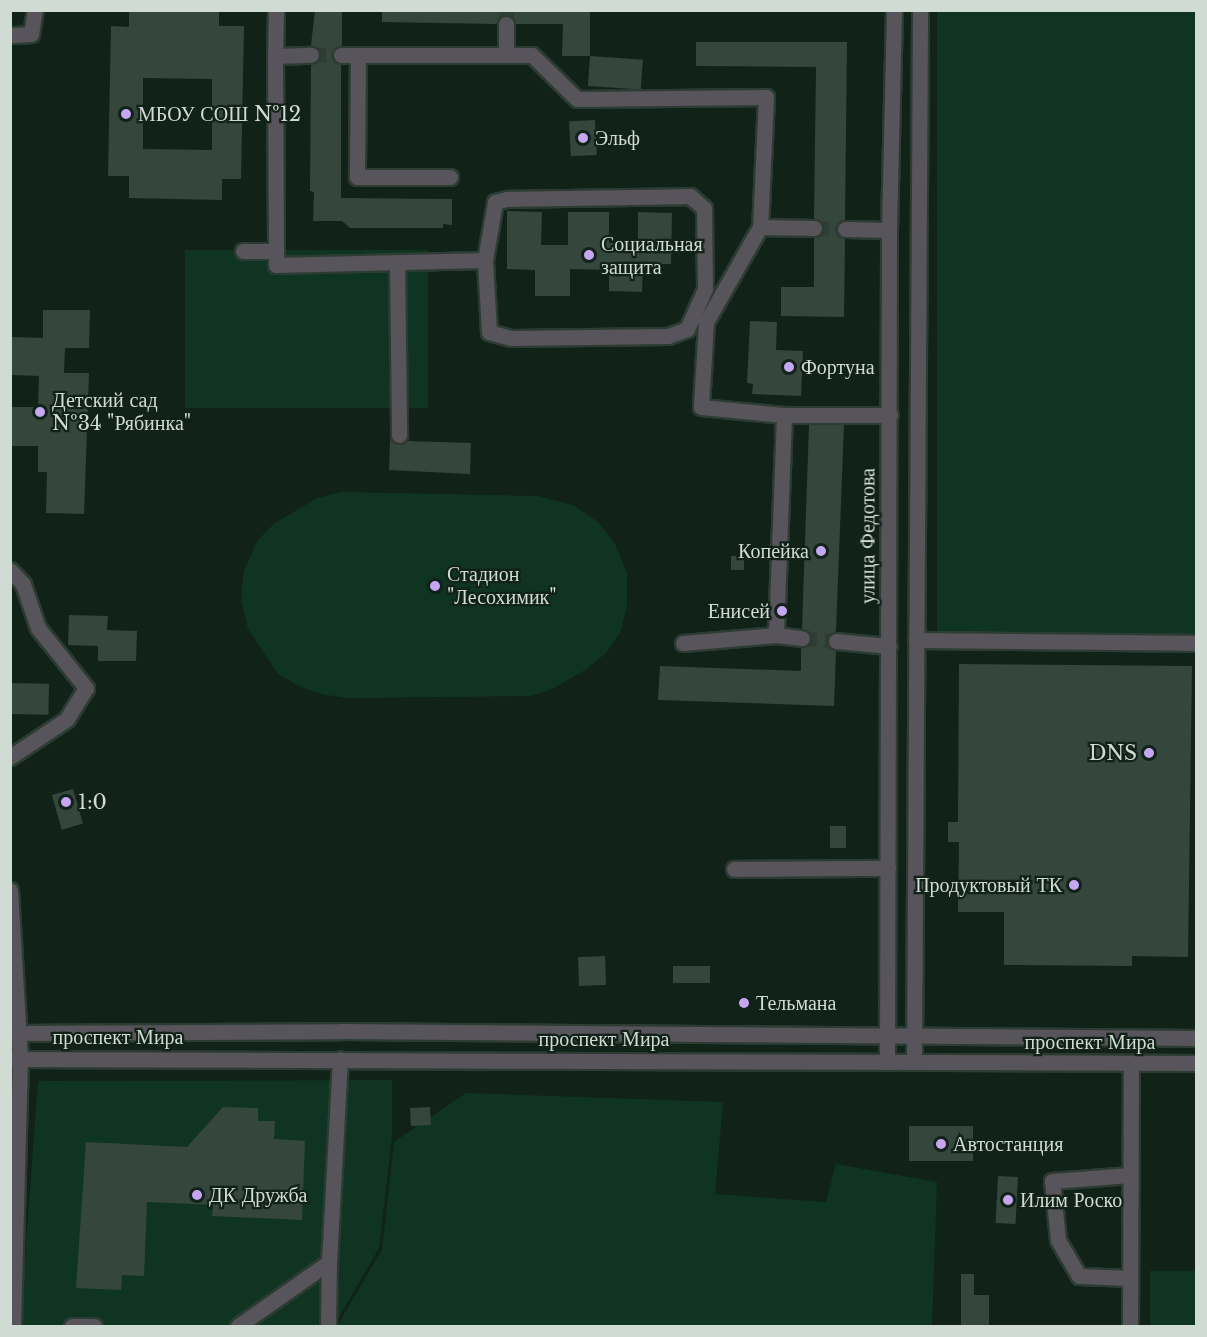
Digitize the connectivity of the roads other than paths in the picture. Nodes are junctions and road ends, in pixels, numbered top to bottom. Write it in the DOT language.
graph roads {
  1 [pos="34,10"];
  2 [pos="276,10"];
  3 [pos="894,10"];
  4 [pos="920,10"];
  5 [pos="506,24"];
  6 [pos="13,35"];
  7 [pos="311,55"];
  8 [pos="341,55"];
  9 [pos="358,55"];
  10 [pos="506,55"];
  11 [pos="275,56"];
  12 [pos="450,177"];
  13 [pos="760,227"];
  14 [pos="814,228"];
  15 [pos="845,229"];
  16 [pos="889,230"];
  17 [pos="243,251"];
  18 [pos="273,251"];
  19 [pos="485,260"];
  20 [pos="397,262"];
  21 [pos="784,415"];
  22 [pos="890,415"];
  23 [pos="399,435"];
  24 [pos="10,570"];
  25 [pos="777,635"];
  26 [pos="802,638"];
  27 [pos="916,640"];
  28 [pos="836,641"];
  29 [pos="683,643"];
  30 [pos="1197,643"];
  31 [pos="889,646"];
  32 [pos="10,756"];
  33 [pos="888,868"];
  34 [pos="734,869"];
  35 [pos="10,890"];
  36 [pos="15,1032"];
  37 [pos="888,1036"];
  38 [pos="914,1036"];
  39 [pos="1197,1038"];
  40 [pos="15,1058"];
  41 [pos="340,1059"];
  42 [pos="887,1062"];
  43 [pos="914,1062"];
  44 [pos="1131,1063"];
  45 [pos="1197,1063"];
  46 [pos="1130,1175"];
  47 [pos="329,1262"];
  48 [pos="1130,1278"];
  49 [pos="13,1326"];
  50 [pos="72,1326"];
  51 [pos="94,1326"];
  52 [pos="238,1326"];
  53 [pos="328,1326"];
  54 [pos="1130,1326"];
  1 -- 6 [label="street"];
  2 -- 11 [label="street"];
  3 -- 16 [label="street, улица Федотова"];
  4 -- 27 [label="street"];
  5 -- 10 [label="street"];
  7 -- 11 [label="street"];
  8 -- 9 [label="street"];
  9 -- 10 [label="street"];
  9 -- 12 [label="street"];
  10 -- 13 [label="street"];
  11 -- 18 [label="street"];
  13 -- 14 [label="street"];
  13 -- 21 [label="street"];
  15 -- 16 [label="street"];
  16 -- 22 [label="street, улица Федотова"];
  17 -- 18 [label="street"];
  18 -- 20 [label="street"];
  19 -- 19 [label="street"];
  19 -- 20 [label="street"];
  20 -- 23 [label="street"];
  21 -- 22 [label="street"];
  21 -- 25 [label="street"];
  22 -- 31 [label="street, улица Федотова"];
  24 -- 32 [label="street"];
  25 -- 26 [label="street"];
  25 -- 29 [label="street"];
  27 -- 30 [label="street"];
  27 -- 38 [label="street"];
  28 -- 31 [label="street"];
  31 -- 33 [label="street, улица Федотова"];
  33 -- 34 [label="street"];
  33 -- 37 [label="street, улица Федотова"];
  35 -- 36 [label="street"];
  36 -- 37 [label="street, проспект Мира"];
  36 -- 40 [label="street"];
  37 -- 38 [label="street, проспект Мира"];
  37 -- 42 [label="street, улица Федотова"];
  38 -- 39 [label="street, проспект Мира"];
  38 -- 43 [label="street"];
  40 -- 41 [label="street, проспект Мира"];
  40 -- 49 [label="street"];
  41 -- 42 [label="street, проспект Мира"];
  41 -- 47 [label="street"];
  42 -- 43 [label="street, проспект Мира"];
  43 -- 44 [label="street, проспект Мира"];
  44 -- 45 [label="street, проспект Мира"];
  44 -- 46 [label="street"];
  46 -- 48 [label="street"];
  46 -- 48 [label="street"];
  47 -- 52 [label="street"];
  47 -- 53 [label="street"];
  48 -- 54 [label="street"];
  50 -- 51 [label="street"];
}
